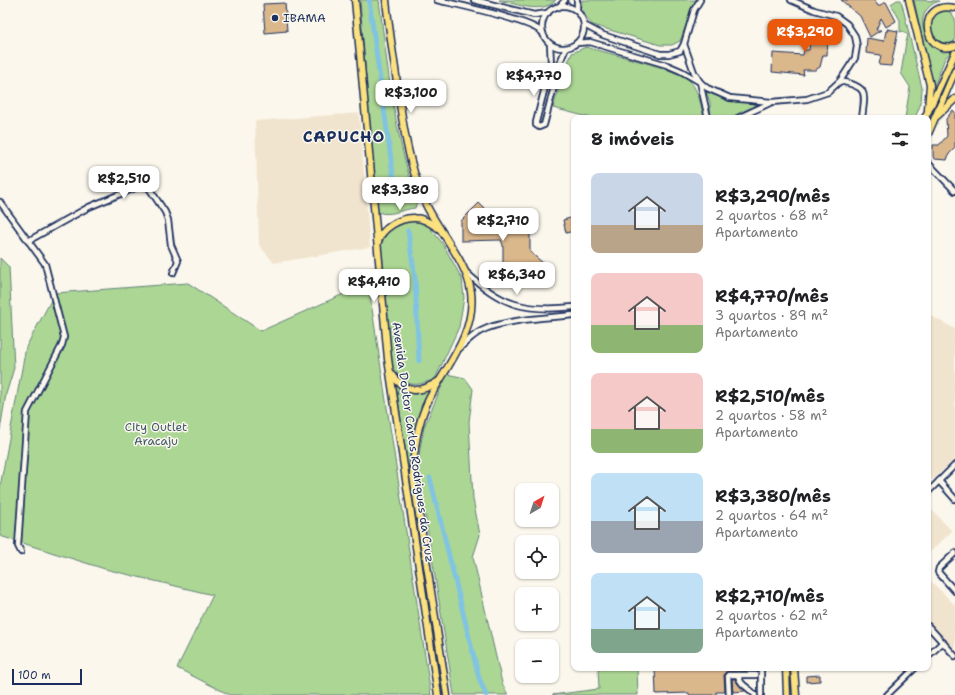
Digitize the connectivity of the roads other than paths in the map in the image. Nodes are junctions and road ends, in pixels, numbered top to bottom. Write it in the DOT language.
graph roads {
  1 [pos="355,0"];
  2 [pos="386,0"];
  3 [pos="437,0"];
  4 [pos="474,0"];
  5 [pos="565,0"];
  6 [pos="577,0"];
  7 [pos="700,0"];
  8 [pos="791,0"];
  9 [pos="910,0"];
  10 [pos="946,0"];
  11 [pos="560,7"];
  12 [pos="955,9"];
  13 [pos="577,11"];
  14 [pos="548,14"];
  15 [pos="584,25"];
  16 [pos="544,34"];
  17 [pos="577,43"];
  18 [pos="550,44"];
  19 [pos="684,44"];
  20 [pos="955,46"];
  21 [pos="566,48"];
  22 [pos="955,53"];
  23 [pos="955,71"];
  24 [pos="840,81"];
  25 [pos="700,82"];
  26 [pos="955,100"];
  27 [pos="772,102"];
  28 [pos="928,109"];
  29 [pos="707,115"];
  30 [pos="744,115"];
  31 [pos="862,115"];
  32 [pos="925,115"];
  33 [pos="935,118"];
  34 [pos="931,127"];
  35 [pos="931,165"];
  36 [pos="955,191"];
  37 [pos="0,202"];
  38 [pos="439,228"];
  39 [pos="28,241"];
  40 [pos="377,245"];
  41 [pos="464,270"];
  42 [pos="173,273"];
  43 [pos="571,307"];
  44 [pos="551,309"];
  45 [pos="571,315"];
  46 [pos="552,317"];
  47 [pos="457,351"];
  48 [pos="390,372"];
  49 [pos="440,381"];
  50 [pos="955,465"];
  51 [pos="939,481"];
  52 [pos="931,489"];
  53 [pos="955,499"];
  54 [pos="21,552"];
  55 [pos="955,553"];
  56 [pos="955,591"];
  57 [pos="931,629"];
  58 [pos="943,642"];
  59 [pos="931,653"];
  60 [pos="955,656"];
  61 [pos="762,671"];
  62 [pos="786,671"];
  63 [pos="794,671"];
  64 [pos="912,671"];
  65 [pos="738,675"];
  66 [pos="756,675"];
  67 [pos="438,695"];
  68 [pos="447,695"];
  69 [pos="729,695"];
  70 [pos="755,695"];
  71 [pos="761,695"];
  72 [pos="787,695"];
  73 [pos="796,695"];
  74 [pos="887,695"];
  1 -- 40 [label="main road, Avenida Doutor Carlos Rodrigues da Cruz"];
  2 -- 38 [label="main road"];
  3 -- 16 [label="street"];
  4 -- 14 [label="street"];
  5 -- 11 [label="street"];
  6 -- 13 [label="street"];
  7 -- 19 [label="street"];
  8 -- 24 [label="street"];
  9 -- 28 [label="main road"];
  10 -- 12 [label="main road"];
  11 -- 13 [label="street"];
  11 -- 14 [label="street"];
  12 -- 20 [label="main road"];
  13 -- 15 [label="street"];
  14 -- 16 [label="street"];
  15 -- 17 [label="street"];
  15 -- 19 [label="street"];
  16 -- 18 [label="street"];
  17 -- 21 [label="street"];
  17 -- 25 [label="street"];
  18 -- 21 [label="street"];
  18 -- 21 [label="street"];
  19 -- 25 [label="street"];
  22 -- 28 [label="main road"];
  23 -- 33 [label="main road"];
  24 -- 27 [label="street"];
  24 -- 31 [label="street"];
  25 -- 27 [label="street"];
  25 -- 29 [label="street"];
  26 -- 33 [label="main road"];
  27 -- 30 [label="street"];
  28 -- 32 [label="main road"];
  33 -- 34 [label="main road"];
  35 -- 36 [label="street"];
  37 -- 39 [label="street"];
  38 -- 40 [label="main road"];
  38 -- 41 [label="main road"];
  39 -- 42 [label="street"];
  39 -- 54 [label="street"];
  40 -- 48 [label="main road, Avenida Doutor Carlos Rodrigues da Cruz"];
  41 -- 44 [label="street"];
  41 -- 47 [label="main road"];
  43 -- 44 [label="street"];
  44 -- 46 [label="street"];
  45 -- 46 [label="street"];
  46 -- 47 [label="street"];
  47 -- 49 [label="main road, Avenida Doutor Carlos Rodrigues da Cruz"];
  48 -- 49 [label="main road"];
  48 -- 67 [label="main road, Avenida Doutor Carlos Rodrigues da Cruz"];
  49 -- 68 [label="main road, Avenida Doutor Carlos Rodrigues da Cruz"];
  50 -- 51 [label="street"];
  51 -- 52 [label="street"];
  51 -- 53 [label="street"];
  55 -- 56 [label="street"];
  57 -- 58 [label="street"];
  58 -- 59 [label="street"];
  58 -- 60 [label="street"];
  61 -- 71 [label="street"];
  62 -- 72 [label="main road"];
  63 -- 73 [label="main road"];
  64 -- 74 [label="street"];
  65 -- 66 [label="street"];
  65 -- 69 [label="street"];
  65 -- 70 [label="street"];
}
